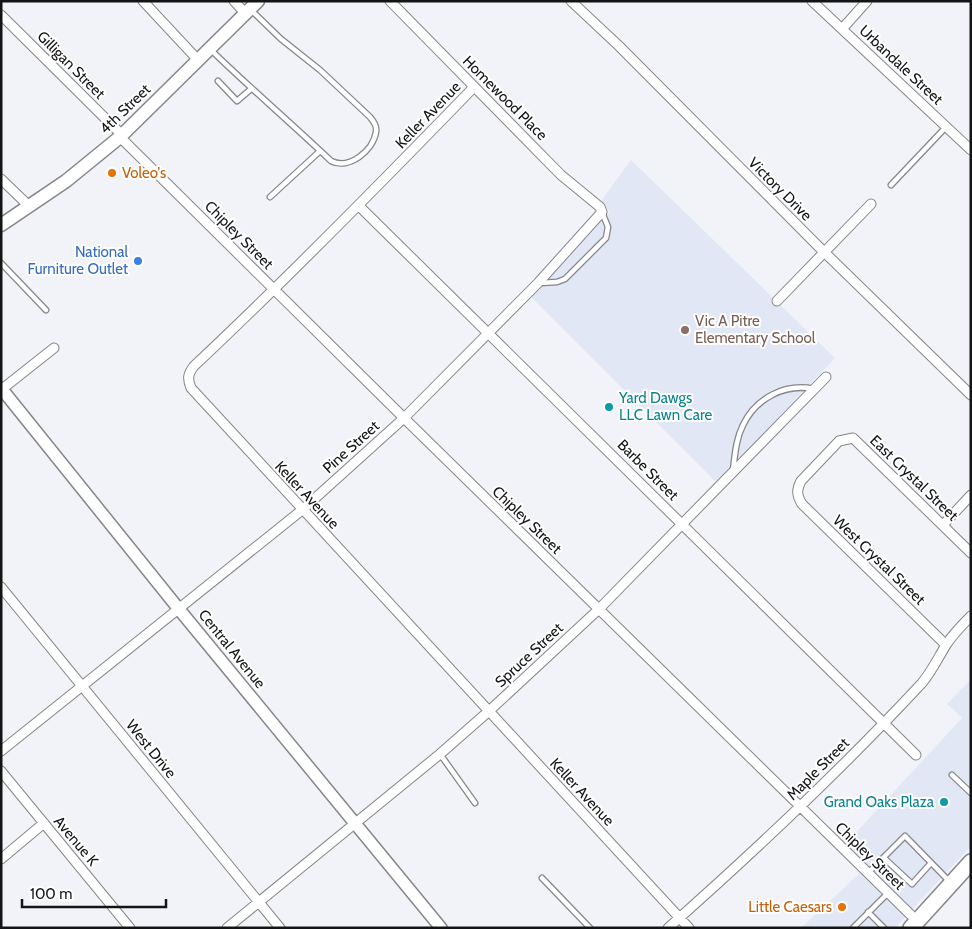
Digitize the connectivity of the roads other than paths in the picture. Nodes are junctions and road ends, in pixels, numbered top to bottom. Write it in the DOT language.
graph roads {
  1 [pos="143,1"];
  2 [pos="234,1"];
  3 [pos="390,1"];
  4 [pos="571,1"];
  5 [pos="812,1"];
  6 [pos="867,1"];
  7 [pos="251,8"];
  8 [pos="1,15"];
  9 [pos="842,29"];
  10 [pos="210,49"];
  11 [pos="198,60"];
  12 [pos="218,81"];
  13 [pos="474,87"];
  14 [pos="251,89"];
  15 [pos="946,127"];
  16 [pos="121,136"];
  17 [pos="971,150"];
  18 [pos="320,151"];
  19 [pos="1,179"];
  20 [pos="890,185"];
  21 [pos="270,197"];
  22 [pos="871,204"];
  23 [pos="29,206"];
  24 [pos="359,206"];
  25 [pos="602,212"];
  26 [pos="1,225"];
  27 [pos="825,252"];
  28 [pos="1,263"];
  29 [pos="538,283"];
  30 [pos="275,290"];
  31 [pos="777,301"];
  32 [pos="46,310"];
  33 [pos="488,332"];
  34 [pos="54,348"];
  35 [pos="826,376"];
  36 [pos="1,389"];
  37 [pos="814,389"];
  38 [pos="971,395"];
  39 [pos="404,418"];
  40 [pos="733,471"];
  41 [pos="797,493"];
  42 [pos="971,496"];
  43 [pos="302,510"];
  44 [pos="683,523"];
  45 [pos="943,525"];
  46 [pos="971,553"];
  47 [pos="1,587"];
  48 [pos="178,608"];
  49 [pos="599,609"];
  50 [pos="971,616"];
  51 [pos="946,645"];
  52 [pos="82,686"];
  53 [pos="489,712"];
  54 [pos="884,722"];
  55 [pos="1,750"];
  56 [pos="440,754"];
  57 [pos="916,755"];
  58 [pos="1,770"];
  59 [pos="952,775"];
  60 [pos="971,793"];
  61 [pos="475,803"];
  62 [pos="801,807"];
  63 [pos="44,823"];
  64 [pos="355,824"];
  65 [pos="884,858"];
  66 [pos="1,859"];
  67 [pos="971,862"];
  68 [pos="931,863"];
  69 [pos="868,873"];
  70 [pos="542,878"];
  71 [pos="951,884"];
  72 [pos="888,893"];
  73 [pos="258,902"];
  74 [pos="868,912"];
  75 [pos="680,918"];
  76 [pos="914,924"];
  77 [pos="130,928"];
  78 [pos="227,928"];
  79 [pos="280,928"];
  80 [pos="441,928"];
  81 [pos="590,928"];
  82 [pos="668,928"];
  83 [pos="689,928"];
  84 [pos="853,928"];
  85 [pos="883,928"];
  1 -- 11 [label="street"];
  2 -- 7 [label="street"];
  3 -- 13 [label="street, Homewood Place"];
  4 -- 27 [label="street, Victory Drive"];
  5 -- 9 [label="street, Urbandale Street"];
  6 -- 9 [label="street"];
  7 -- 10 [label="main road, 4th Street"];
  7 -- 18 [label="lane"];
  8 -- 16 [label="street, Gilligan Street"];
  9 -- 15 [label="street, Urbandale Street"];
  10 -- 11 [label="main road, 4th Street"];
  10 -- 14 [label="lane"];
  11 -- 16 [label="main road, 4th Street"];
  12 -- 14 [label="lane"];
  13 -- 24 [label="street, Keller Avenue"];
  13 -- 25 [label="street, Homewood Place"];
  14 -- 18 [label="lane"];
  15 -- 17 [label="street, Urbandale Street"];
  15 -- 20 [label="lane"];
  16 -- 23 [label="main road, 4th Street"];
  16 -- 30 [label="street, Chipley Street"];
  18 -- 21 [label="lane"];
  19 -- 23 [label="street"];
  22 -- 27 [label="street"];
  23 -- 26 [label="main road, 4th Street"];
  24 -- 30 [label="street, Keller Avenue"];
  24 -- 33 [label="street, Barbe Street"];
  25 -- 29 [label="street, Pine Street"];
  25 -- 29 [label="lane"];
  27 -- 31 [label="street"];
  27 -- 38 [label="street, Victory Drive"];
  28 -- 32 [label="lane"];
  29 -- 33 [label="street, Pine Street"];
  30 -- 39 [label="street, Chipley Street"];
  30 -- 43 [label="street, Keller Avenue"];
  33 -- 39 [label="street, Pine Street"];
  33 -- 44 [label="street, Barbe Street"];
  34 -- 36 [label="street"];
  35 -- 37 [label="street, Spruce Street"];
  36 -- 48 [label="street, Central Avenue"];
  37 -- 40 [label="street, Spruce Street"];
  37 -- 40 [label="lane"];
  39 -- 43 [label="street, Pine Street"];
  39 -- 49 [label="street, Chipley Street"];
  40 -- 44 [label="street, Spruce Street"];
  41 -- 45 [label="street, East Crystal Street"];
  41 -- 51 [label="street, West Crystal Street"];
  42 -- 45 [label="street"];
  43 -- 48 [label="street, Pine Street"];
  43 -- 53 [label="street, Keller Avenue"];
  44 -- 49 [label="street, Spruce Street"];
  44 -- 54 [label="street, Barbe Street"];
  45 -- 46 [label="street, East Crystal Street"];
  47 -- 52 [label="street, West Drive"];
  48 -- 52 [label="street, Pine Street"];
  48 -- 64 [label="street, Central Avenue"];
  49 -- 53 [label="street, Spruce Street"];
  49 -- 62 [label="street, Chipley Street"];
  50 -- 51 [label="street, Maple Street"];
  51 -- 54 [label="street, Maple Street"];
  52 -- 55 [label="street, Pine Street"];
  52 -- 73 [label="street, West Drive"];
  53 -- 56 [label="street, Spruce Street"];
  53 -- 75 [label="street, Keller Avenue"];
  54 -- 57 [label="street, Barbe Street"];
  54 -- 62 [label="street, Maple Street"];
  56 -- 61 [label="lane"];
  56 -- 64 [label="street, Spruce Street"];
  58 -- 63 [label="street, Avenue K"];
  59 -- 60 [label="lane"];
  62 -- 69 [label="street, Chipley Street"];
  62 -- 75 [label="street, Maple Street"];
  63 -- 66 [label="street"];
  63 -- 77 [label="street, Avenue K"];
  64 -- 73 [label="street, Spruce Street"];
  64 -- 80 [label="street, Central Avenue"];
  65 -- 68 [label="lane"];
  65 -- 68 [label="lane"];
  65 -- 69 [label="lane"];
  67 -- 71 [label="highway"];
  68 -- 71 [label="lane"];
  69 -- 72 [label="street, Chipley Street"];
  70 -- 81 [label="lane"];
  71 -- 76 [label="highway"];
  72 -- 74 [label="lane"];
  72 -- 76 [label="street, Chipley Street"];
  73 -- 78 [label="street, Spruce Street"];
  73 -- 79 [label="street, West Drive"];
  74 -- 84 [label="lane"];
  74 -- 85 [label="lane"];
  75 -- 82 [label="street, Maple Street"];
  75 -- 83 [label="street, Keller Avenue"];
}
